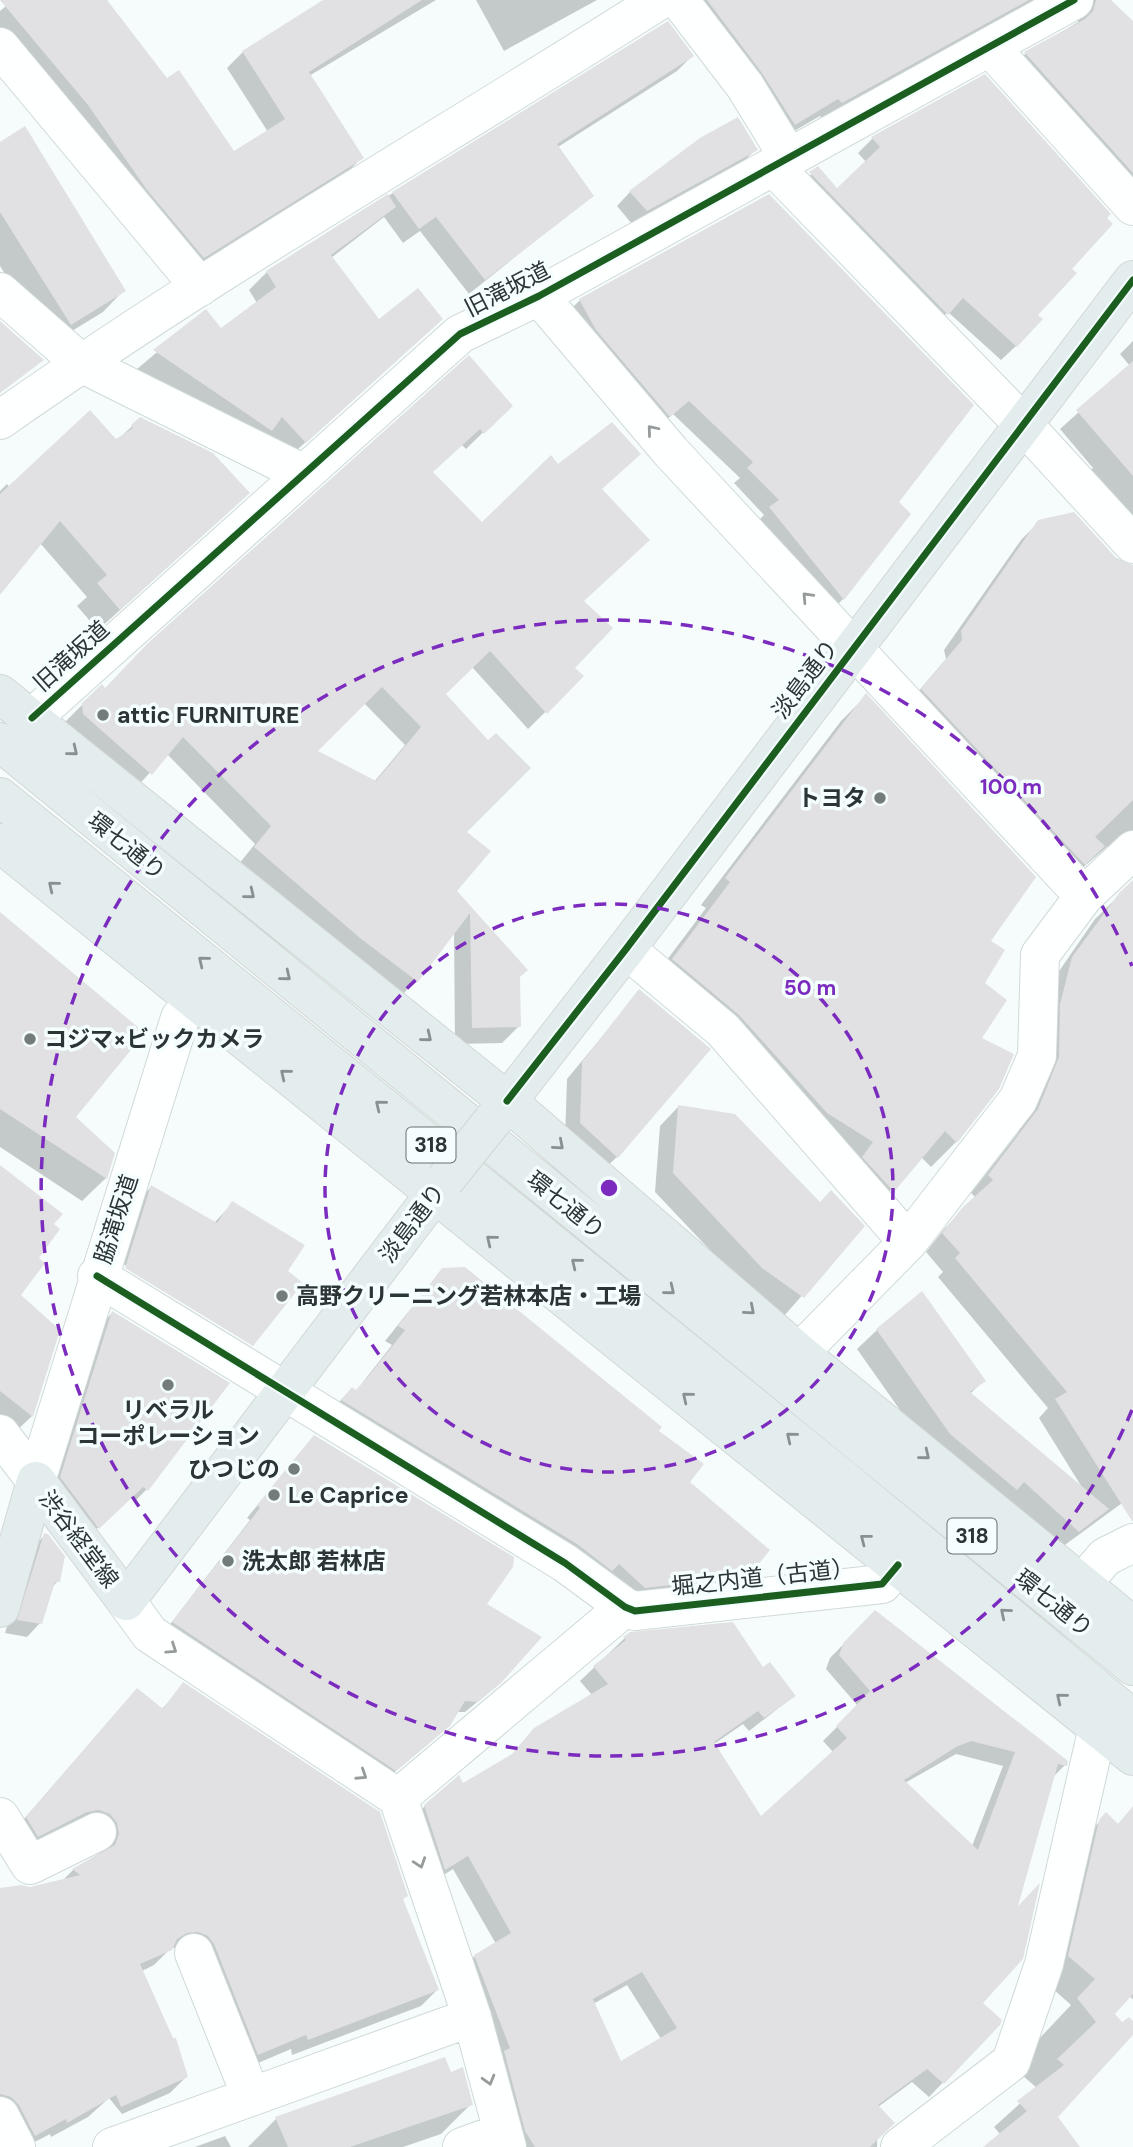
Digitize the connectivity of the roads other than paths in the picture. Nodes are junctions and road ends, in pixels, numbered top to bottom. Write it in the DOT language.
graph roads {
  1 [pos="660,0"];
  2 [pos="679,0"];
  3 [pos="1074,0"];
  4 [pos="0,47"];
  5 [pos="990,47"];
  6 [pos="782,163"];
  7 [pos="1133,206"];
  8 [pos="1133,280"];
  9 [pos="200,286"];
  10 [pos="0,292"];
  11 [pos="539,296"];
  12 [pos="81,363"];
  13 [pos="0,420"];
  14 [pos="1024,425"];
  15 [pos="304,474"];
  16 [pos="1133,544"];
  17 [pos="854,646"];
  18 [pos="0,694"];
  19 [pos="32,718"];
  20 [pos="0,742"];
  21 [pos="0,797"];
  22 [pos="0,843"];
  23 [pos="1133,850"];
  24 [pos="1084,896"];
  25 [pos="626,949"];
  26 [pos="194,1000"];
  27 [pos="500,1110"];
  28 [pos="439,1187"];
  29 [pos="908,1242"];
  30 [pos="97,1276"];
  31 [pos="799,1353"];
  32 [pos="286,1392"];
  33 [pos="0,1434"];
  34 [pos="36,1481"];
  35 [pos="1131,1544"];
  36 [pos="898,1565"];
  37 [pos="1082,1584"];
  38 [pos="126,1601"];
  39 [pos="625,1607"];
  40 [pos="0,1608"];
  41 [pos="1133,1626"];
  42 [pos="1133,1666"];
  43 [pos="1115,1723"];
  44 [pos="1133,1756"];
  45 [pos="398,1798"];
  46 [pos="0,1817"];
  47 [pos="97,1832"];
  48 [pos="194,1953"];
  49 [pos="472,2017"];
  50 [pos="251,2096"];
  51 [pos="0,2116"];
  52 [pos="505,2140"];
  53 [pos="16,2147"];
  54 [pos="112,2147"];
  55 [pos="462,2147"];
  56 [pos="900,2147"];
  1 -- 9 [label="street"];
  2 -- 6 [label="street"];
  3 -- 5 [label="street, 旧滝坂道"];
  4 -- 9 [label="street"];
  5 -- 6 [label="street, 旧滝坂道"];
  5 -- 7 [label="street"];
  6 -- 11 [label="street, 旧滝坂道"];
  6 -- 14 [label="street"];
  8 -- 14 [label="main road, 淡島通り"];
  9 -- 12 [label="street"];
  10 -- 12 [label="street"];
  11 -- 15 [label="street, 旧滝坂道"];
  17 -- 11 [label="street, one-way"];
  12 -- 13 [label="street"];
  12 -- 15 [label="street"];
  14 -- 16 [label="street"];
  14 -- 17 [label="main road, 淡島通り"];
  15 -- 19 [label="street, 旧滝坂道"];
  17 -- 24 [label="street"];
  17 -- 25 [label="main road, 淡島通り"];
  18 -- 19 [label="main road"];
  19 -- 27 [label="main road, one-way"];
  20 -- 42 [label="main road, 環七通り / 318, one-way"];
  43 -- 21 [label="main road, 環七通り / 318, one-way"];
  26 -- 22 [label="main road, one-way"];
  23 -- 24 [label="street"];
  24 -- 29 [label="street"];
  25 -- 27 [label="main road, 淡島通り"];
  25 -- 29 [label="street"];
  28 -- 26 [label="main road, one-way"];
  26 -- 30 [label="street, 脇滝坂道"];
  27 -- 28 [label="main road, 淡島通り, bridge"];
  27 -- 31 [label="main road, one-way"];
  28 -- 32 [label="main road, 淡島通り"];
  36 -- 28 [label="main road, one-way"];
  29 -- 31 [label="street"];
  30 -- 32 [label="street"];
  30 -- 34 [label="street, 脇滝坂道"];
  31 -- 37 [label="main road, one-way"];
  32 -- 38 [label="main road, 淡島通り"];
  32 -- 39 [label="street"];
  33 -- 34 [label="street"];
  34 -- 38 [label="main road, 渋谷経堂線"];
  34 -- 40 [label="main road, 渋谷経堂線"];
  35 -- 37 [label="street"];
  36 -- 39 [label="street, 堀之内道（古道）"];
  43 -- 36 [label="main road, one-way"];
  37 -- 41 [label="main road"];
  38 -- 45 [label="street, one-way"];
  39 -- 45 [label="street"];
  43 -- 44 [label="main road"];
  43 -- 56 [label="street"];
  45 -- 49 [label="street, one-way"];
  46 -- 47 [label="street"];
  48 -- 50 [label="street"];
  49 -- 50 [label="street"];
  49 -- 52 [label="street, one-way"];
  50 -- 54 [label="street"];
  51 -- 53 [label="street"];
  52 -- 55 [label="street"];
}
